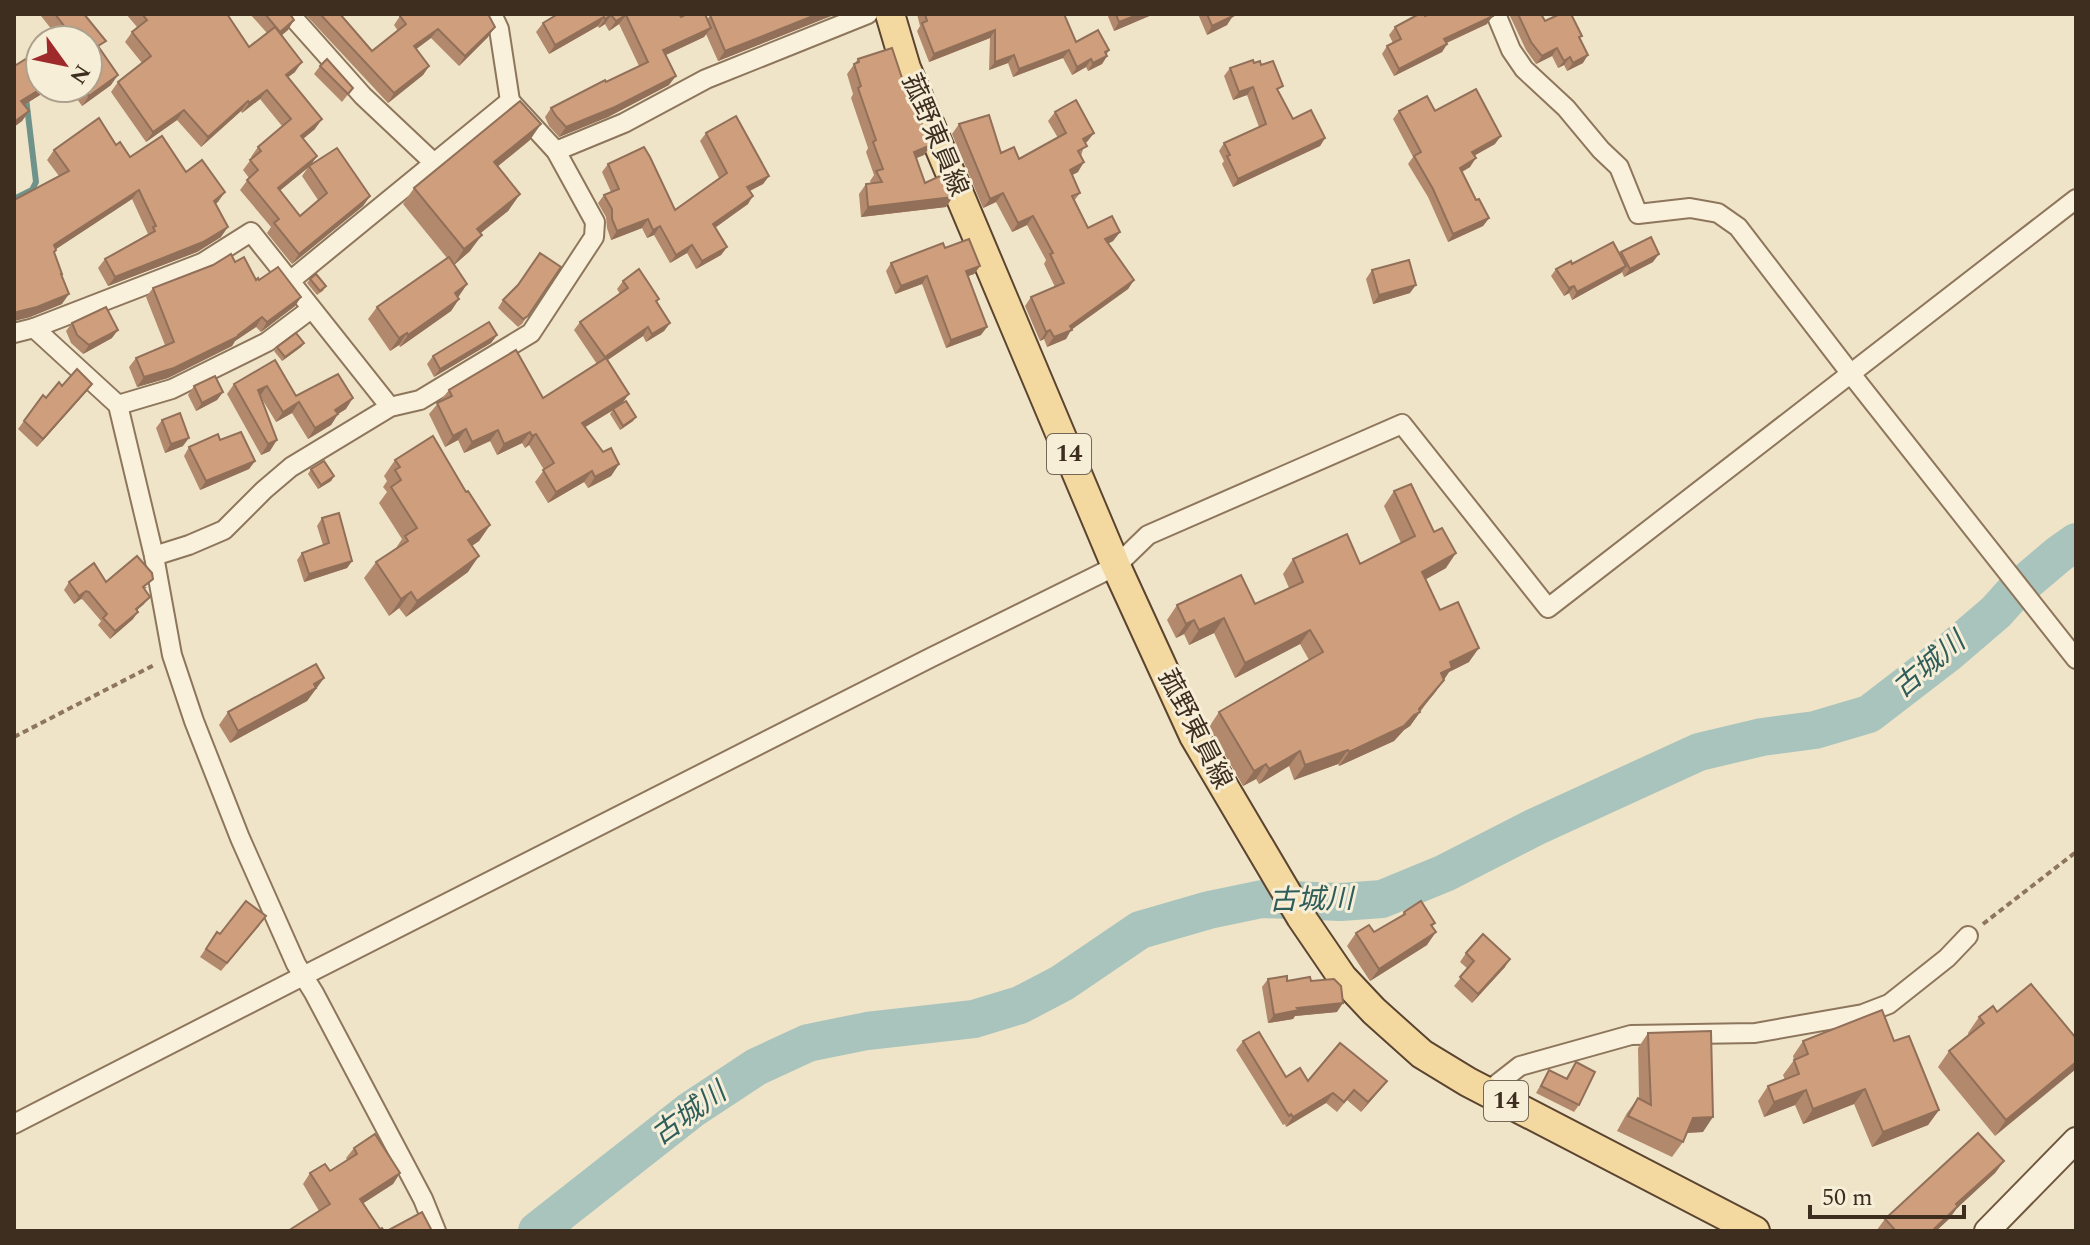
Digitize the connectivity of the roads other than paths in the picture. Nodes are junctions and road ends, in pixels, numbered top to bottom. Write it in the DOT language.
graph roads {
  1 [pos="290,14"];
  2 [pos="492,14"];
  3 [pos="868,14"];
  4 [pos="890,14"];
  5 [pos="1496,14"];
  6 [pos="510,101"];
  7 [pos="556,151"];
  8 [pos="433,162"];
  9 [pos="2076,199"];
  10 [pos="290,281"];
  11 [pos="311,309"];
  12 [pos="34,328"];
  13 [pos="14,333"];
  14 [pos="1851,374"];
  15 [pos="118,405"];
  16 [pos="390,407"];
  17 [pos="154,556"];
  18 [pos="1116,566"];
  19 [pos="2076,659"];
  20 [pos="1968,936"];
  21 [pos="303,976"];
  22 [pos="1488,1091"];
  23 [pos="14,1124"];
  24 [pos="2076,1140"];
  25 [pos="436,1231"];
  26 [pos="1755,1231"];
  27 [pos="1987,1231"];
  1 -- 8 [label="street"];
  2 -- 6 [label="street"];
  3 -- 7 [label="street"];
  4 -- 18 [label="main road, 菰野東員線 / 14"];
  5 -- 14 [label="street"];
  6 -- 7 [label="street"];
  6 -- 8 [label="street"];
  7 -- 16 [label="street"];
  8 -- 10 [label="street"];
  9 -- 14 [label="street"];
  10 -- 11 [label="street"];
  10 -- 12 [label="street"];
  11 -- 15 [label="street"];
  11 -- 16 [label="street"];
  12 -- 13 [label="street"];
  12 -- 15 [label="street"];
  14 -- 18 [label="street"];
  14 -- 19 [label="street"];
  15 -- 17 [label="street"];
  16 -- 17 [label="street"];
  17 -- 21 [label="street"];
  18 -- 21 [label="street"];
  18 -- 22 [label="main road, 菰野東員線 / 14"];
  20 -- 22 [label="street"];
  21 -- 23 [label="street"];
  21 -- 25 [label="street"];
  22 -- 26 [label="main road, 菰野東員線 / 14"];
  24 -- 27 [label="main road"];
}
